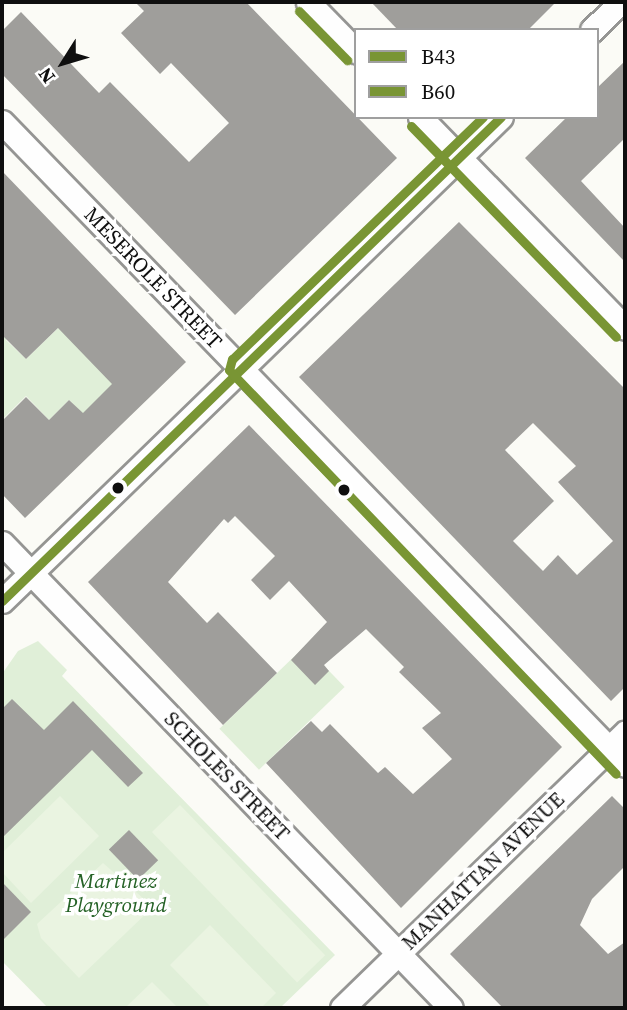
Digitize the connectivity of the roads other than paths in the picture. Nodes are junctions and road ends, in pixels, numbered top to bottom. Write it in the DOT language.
graph roads {
  1 [pos="308,2"];
  2 [pos="621,2"];
  3 [pos="594,28"];
  4 [pos="354,49"];
  5 [pos="422,119"];
  6 [pos="499,119"];
  7 [pos="2,122"];
  8 [pos="459,158"];
  9 [pos="625,328"];
  10 [pos="241,368"];
  11 [pos="2,543"];
  12 [pos="31,573"];
  13 [pos="2,601"];
  14 [pos="617,741"];
  15 [pos="625,765"];
  16 [pos="398,954"];
  17 [pos="342,1008"];
  18 [pos="451,1008"];
  1 -- 4 [label="street"];
  2 -- 3 [label="street"];
  5 -- 8 [label="street"];
  6 -- 8 [label="street"];
  7 -- 10 [label="street, MESEROLE STREET"];
  8 -- 9 [label="street"];
  8 -- 10 [label="street"];
  10 -- 12 [label="street"];
  10 -- 14 [label="street, MESEROLE STREET"];
  11 -- 12 [label="street, SCHOLES STREET"];
  12 -- 13 [label="street"];
  12 -- 16 [label="street, SCHOLES STREET"];
  14 -- 15 [label="street, MESEROLE STREET"];
  14 -- 16 [label="street, MANHATTAN AVENUE"];
  16 -- 17 [label="street, MANHATTAN AVENUE"];
  16 -- 18 [label="street, SCHOLES STREET"];
}
